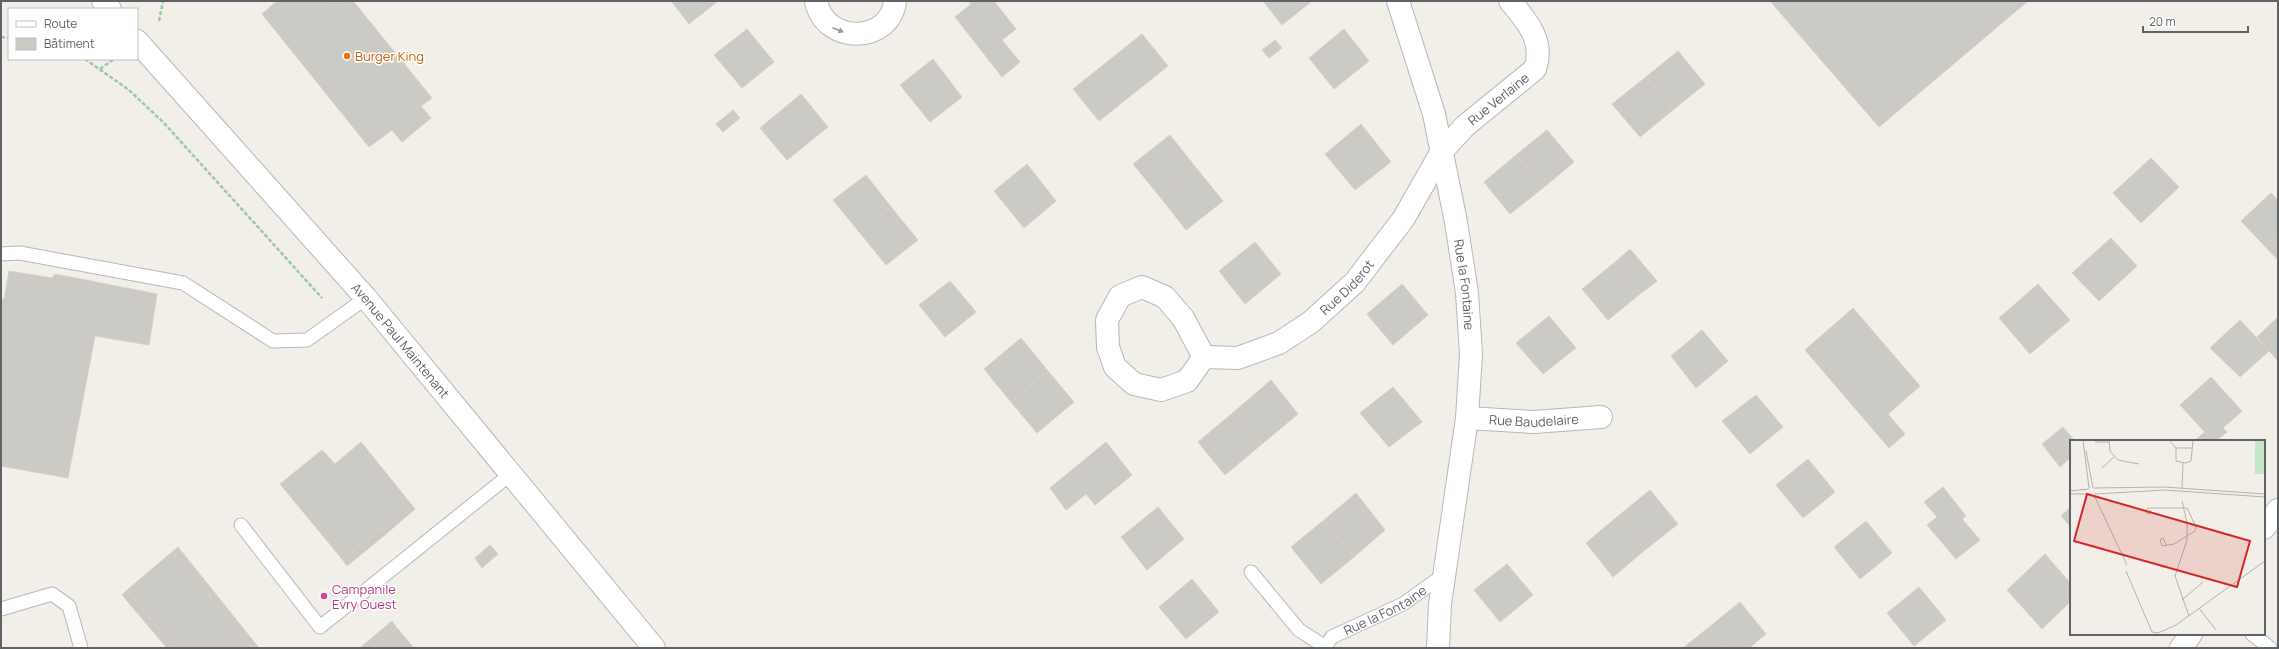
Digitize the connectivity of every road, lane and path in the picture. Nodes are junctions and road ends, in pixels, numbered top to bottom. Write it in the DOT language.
graph roads {
  1 [pos="816,1"];
  2 [pos="895,1"];
  3 [pos="1398,1"];
  4 [pos="1510,1"];
  5 [pos="138,41"];
  6 [pos="86,60"];
  7 [pos="113,60"];
  8 [pos="100,70"];
  9 [pos="1442,151"];
  10 [pos="1,254"];
  11 [pos="366,298"];
  12 [pos="340,318"];
  13 [pos="1204,357"];
  14 [pos="1601,417"];
  15 [pos="1467,418"];
  16 [pos="512,473"];
  17 [pos="2278,510"];
  18 [pos="241,525"];
  19 [pos="2265,527"];
  20 [pos="1251,572"];
  21 [pos="1445,574"];
  22 [pos="1,609"];
  23 [pos="2190,635"];
  24 [pos="2253,635"];
  25 [pos="1324,647"];
  26 [pos="81,648"];
  27 [pos="654,648"];
  28 [pos="1438,648"];
  29 [pos="2181,648"];
  30 [pos="2270,648"];
  1 -- 2 [label="street, one-way"];
  3 -- 9 [label="street, Rue la Fontaine"];
  4 -- 9 [label="street, Rue Verlaine"];
  5 -- 11 [label="street, Avenue Paul Maintenant"];
  6 -- 8 [label="path"];
  7 -- 8 [label="path"];
  8 -- 12 [label="path"];
  9 -- 13 [label="street, Rue Diderot"];
  9 -- 15 [label="street, Rue la Fontaine"];
  10 -- 12 [label="lane"];
  11 -- 12 [label="lane"];
  11 -- 16 [label="street, Avenue Paul Maintenant"];
  13 -- 13 [label="street"];
  14 -- 15 [label="street, Rue Baudelaire"];
  15 -- 21 [label="street, Rue la Fontaine"];
  16 -- 18 [label="lane"];
  16 -- 27 [label="street, Avenue Paul Maintenant"];
  17 -- 19 [label="street"];
  20 -- 25 [label="lane, Rue la Fontaine"];
  21 -- 25 [label="lane, Rue la Fontaine"];
  21 -- 28 [label="street, Rue la Fontaine"];
  22 -- 26 [label="lane"];
  23 -- 29 [label="street"];
  24 -- 30 [label="lane"];
}
